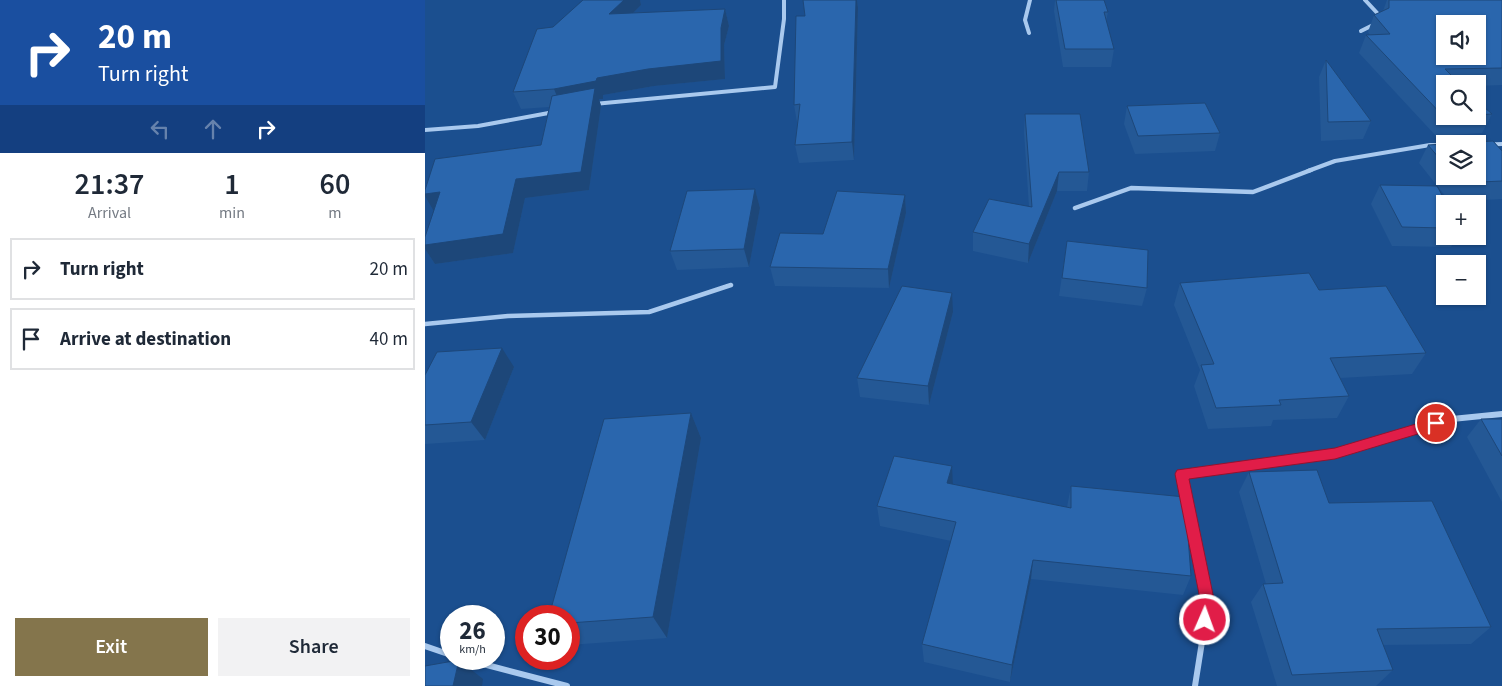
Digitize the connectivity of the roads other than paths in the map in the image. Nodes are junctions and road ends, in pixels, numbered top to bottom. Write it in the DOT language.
graph roads {
  1 [pos="784,0"];
  2 [pos="1029,0"];
  3 [pos="1365,0"];
  4 [pos="1361,31"];
  5 [pos="1029,33"];
  6 [pos="588,105"];
  7 [pos="560,110"];
  8 [pos="425,130"];
  9 [pos="1486,144"];
  10 [pos="1502,144"];
  11 [pos="1436,145"];
  12 [pos="1075,208"];
  13 [pos="731,285"];
  14 [pos="425,324"];
  15 [pos="1502,414"];
  16 [pos="425,646"];
  17 [pos="440,651"];
  18 [pos="505,670"];
  19 [pos="567,686"];
  20 [pos="1195,686"];
  1 -- 6 [label="street"];
  2 -- 5 [label="street"];
  3 -- 4 [label="street"];
  7 -- 8 [label="street"];
  9 -- 10 [label="street"];
  11 -- 12 [label="street"];
  13 -- 14 [label="street"];
  15 -- 20 [label="street"];
  16 -- 17 [label="street"];
  18 -- 19 [label="street"];
}
